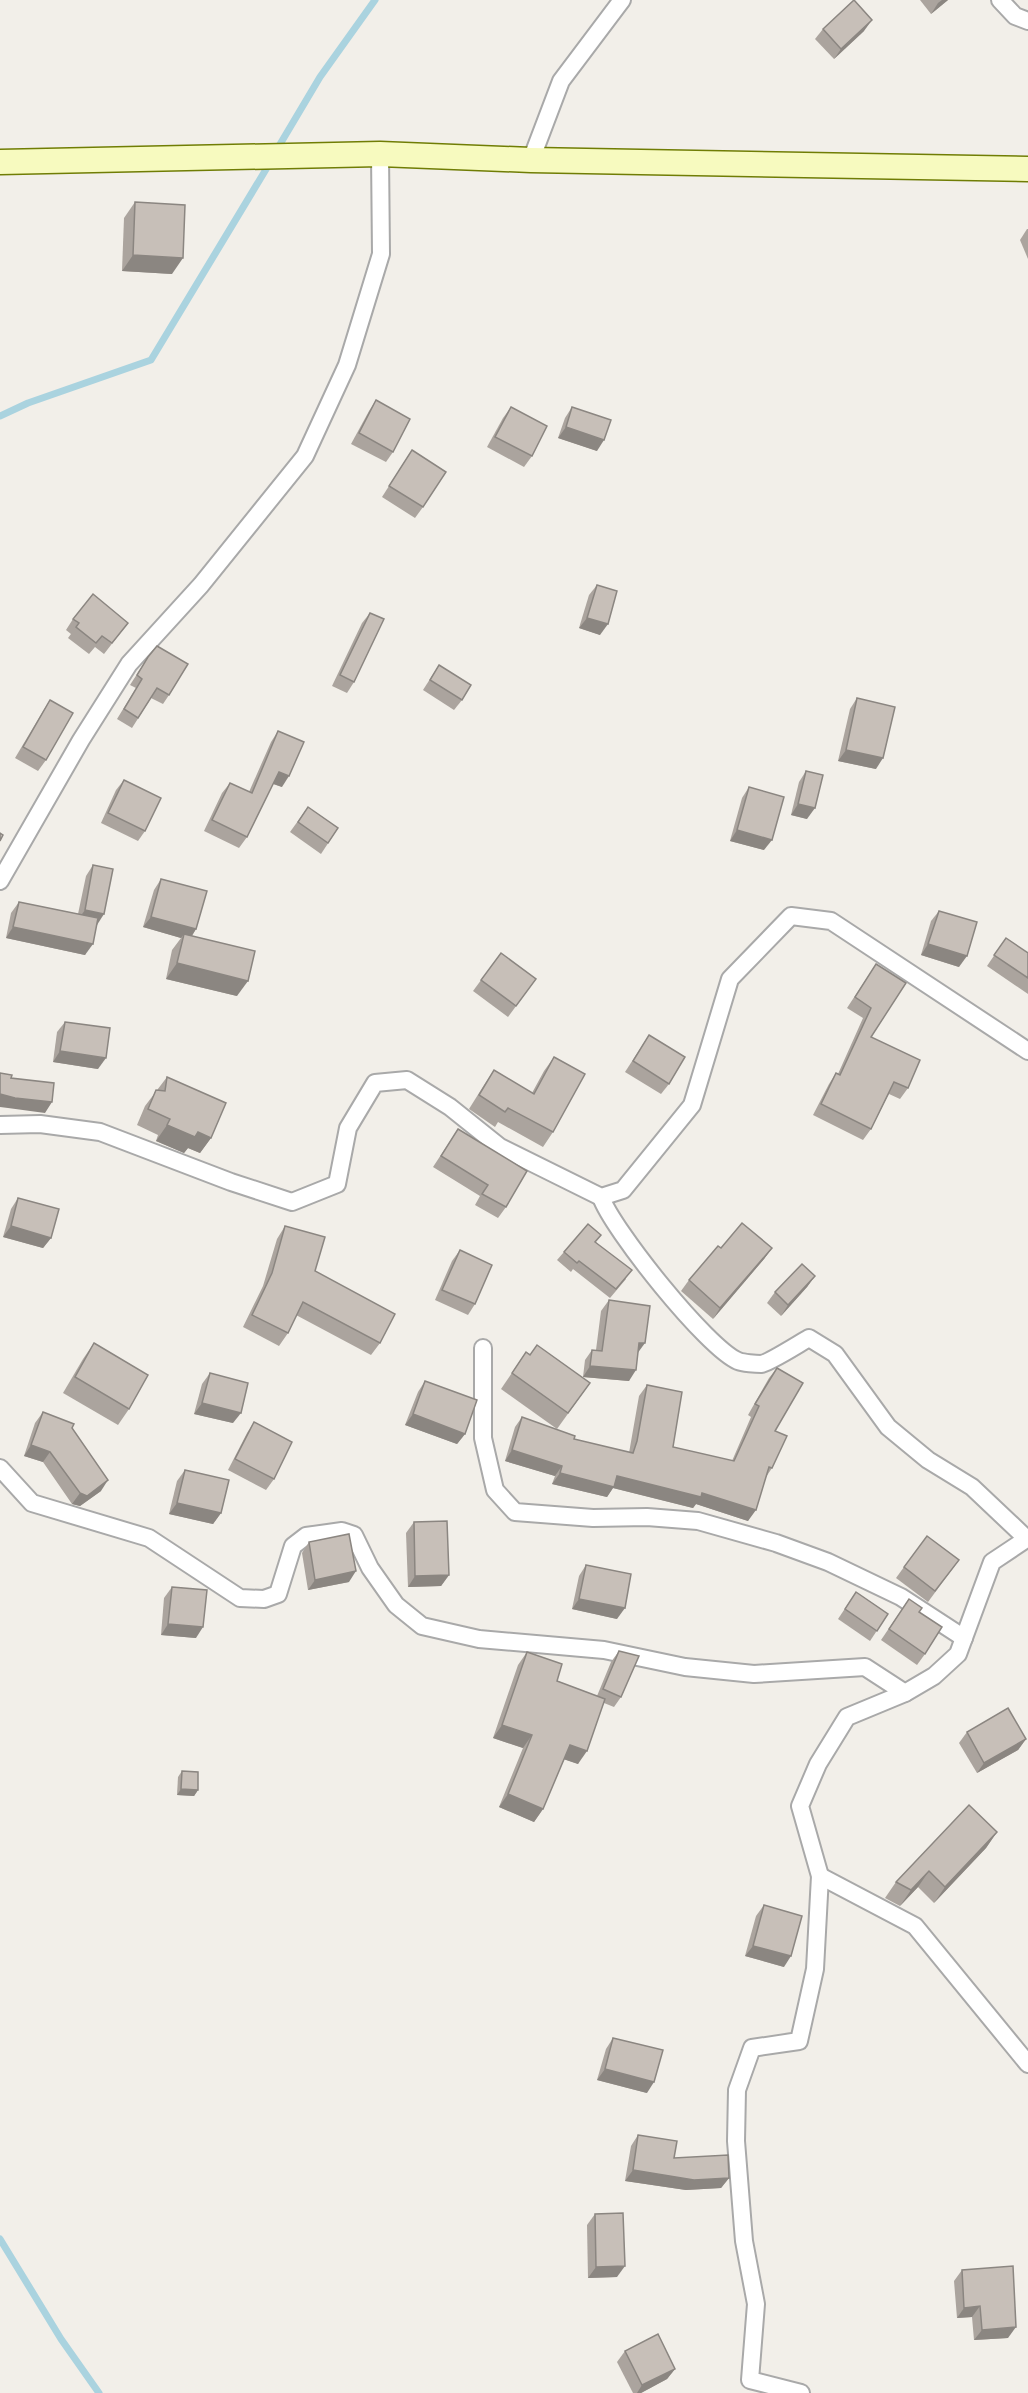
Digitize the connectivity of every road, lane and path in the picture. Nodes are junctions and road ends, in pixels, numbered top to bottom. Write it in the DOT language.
graph roads {
  1 [pos="622,0"];
  2 [pos="1000,0"];
  3 [pos="1028,21"];
  4 [pos="380,154"];
  5 [pos="531,160"];
  6 [pos="0,162"];
  7 [pos="1028,169"];
  8 [pos="0,881"];
  9 [pos="1028,1051"];
  10 [pos="0,1125"];
  11 [pos="601,1197"];
  12 [pos="483,1348"];
  13 [pos="0,1468"];
  14 [pos="1027,1538"];
  15 [pos="964,1638"];
  16 [pos="905,1693"];
  17 [pos="820,1876"];
  18 [pos="1028,2064"];
  19 [pos="801,2393"];
  1 -- 5 [label="street"];
  2 -- 3 [label="street"];
  4 -- 5 [label="main road"];
  4 -- 6 [label="main road"];
  4 -- 8 [label="street"];
  5 -- 7 [label="main road"];
  9 -- 11 [label="street"];
  10 -- 11 [label="street"];
  11 -- 14 [label="street"];
  12 -- 15 [label="street"];
  13 -- 16 [label="street"];
  14 -- 15 [label="street"];
  15 -- 16 [label="street"];
  16 -- 17 [label="street"];
  17 -- 18 [label="street"];
  17 -- 19 [label="street"];
}
